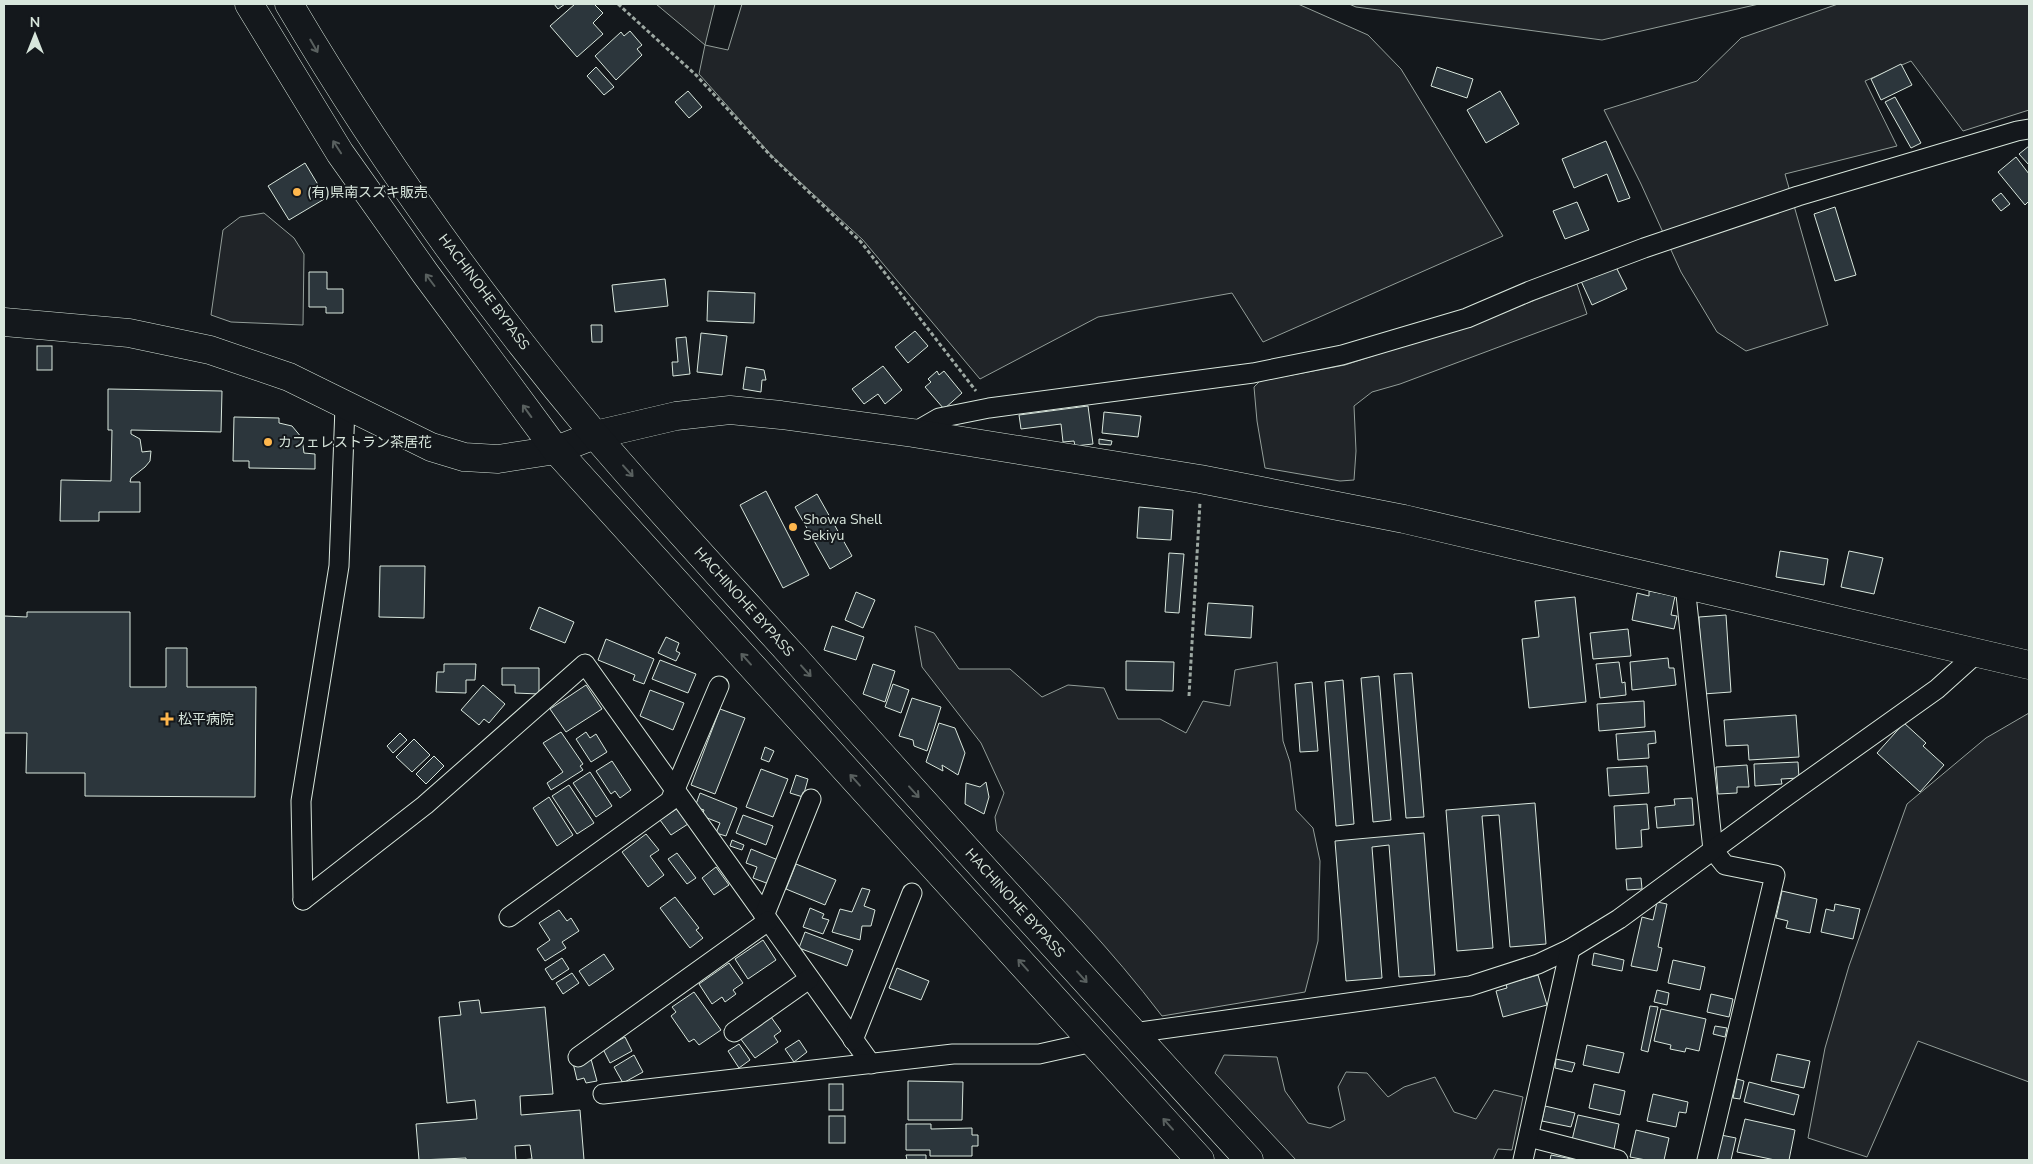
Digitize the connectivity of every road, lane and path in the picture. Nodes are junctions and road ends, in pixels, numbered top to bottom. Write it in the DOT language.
graph roads {
  1 [pos="249,4"];
  2 [pos="289,4"];
  3 [pos="618,4"];
  4 [pos="2029,129"];
  5 [pos="4,322"];
  6 [pos="345,407"];
  7 [pos="989,408"];
  8 [pos="913,433"];
  9 [pos="595,435"];
  10 [pos="556,450"];
  11 [pos="1200,479"];
  12 [pos="1685,585"];
  13 [pos="1976,654"];
  14 [pos="2029,665"];
  15 [pos="719,686"];
  16 [pos="1189,696"];
  17 [pos="675,790"];
  18 [pos="812,799"];
  19 [pos="1713,850"];
  20 [pos="912,893"];
  21 [pos="509,918"];
  22 [pos="766,918"];
  23 [pos="1570,949"];
  24 [pos="809,979"];
  25 [pos="734,1032"];
  26 [pos="1133,1033"];
  27 [pos="853,1040"];
  28 [pos="1093,1042"];
  29 [pos="578,1057"];
  30 [pos="871,1064"];
  31 [pos="603,1094"];
  32 [pos="1529,1137"];
  33 [pos="1200,1160"];
  34 [pos="1249,1160"];
  35 [pos="1523,1160"];
  36 [pos="1618,1160"];
  37 [pos="1706,1160"];
  10 -- 1 [label="main road, one-way"];
  2 -- 9 [label="main road, HACHINOHE BYPASS, one-way"];
  3 -- 7 [label="path"];
  4 -- 7 [label="street"];
  5 -- 6 [label="main road"];
  6 -- 10 [label="main road"];
  6 -- 17 [label="street"];
  7 -- 8 [label="street"];
  8 -- 9 [label="main road"];
  8 -- 11 [label="main road"];
  9 -- 10 [label="main road"];
  9 -- 26 [label="main road, HACHINOHE BYPASS, one-way"];
  28 -- 10 [label="main road, one-way"];
  11 -- 12 [label="main road"];
  11 -- 16 [label="path"];
  12 -- 13 [label="main road"];
  12 -- 19 [label="street"];
  13 -- 14 [label="main road"];
  13 -- 19 [label="street"];
  15 -- 17 [label="street"];
  17 -- 21 [label="street"];
  17 -- 22 [label="street"];
  18 -- 22 [label="street"];
  19 -- 23 [label="street"];
  19 -- 37 [label="street"];
  20 -- 27 [label="street"];
  22 -- 24 [label="street"];
  22 -- 29 [label="street"];
  23 -- 26 [label="street"];
  23 -- 32 [label="street"];
  24 -- 25 [label="street"];
  24 -- 27 [label="street"];
  26 -- 34 [label="main road, HACHINOHE BYPASS"];
  27 -- 30 [label="street"];
  28 -- 30 [label="street"];
  33 -- 28 [label="main road, one-way"];
  30 -- 31 [label="street"];
  32 -- 35 [label="street"];
  32 -- 36 [label="street"];
}
